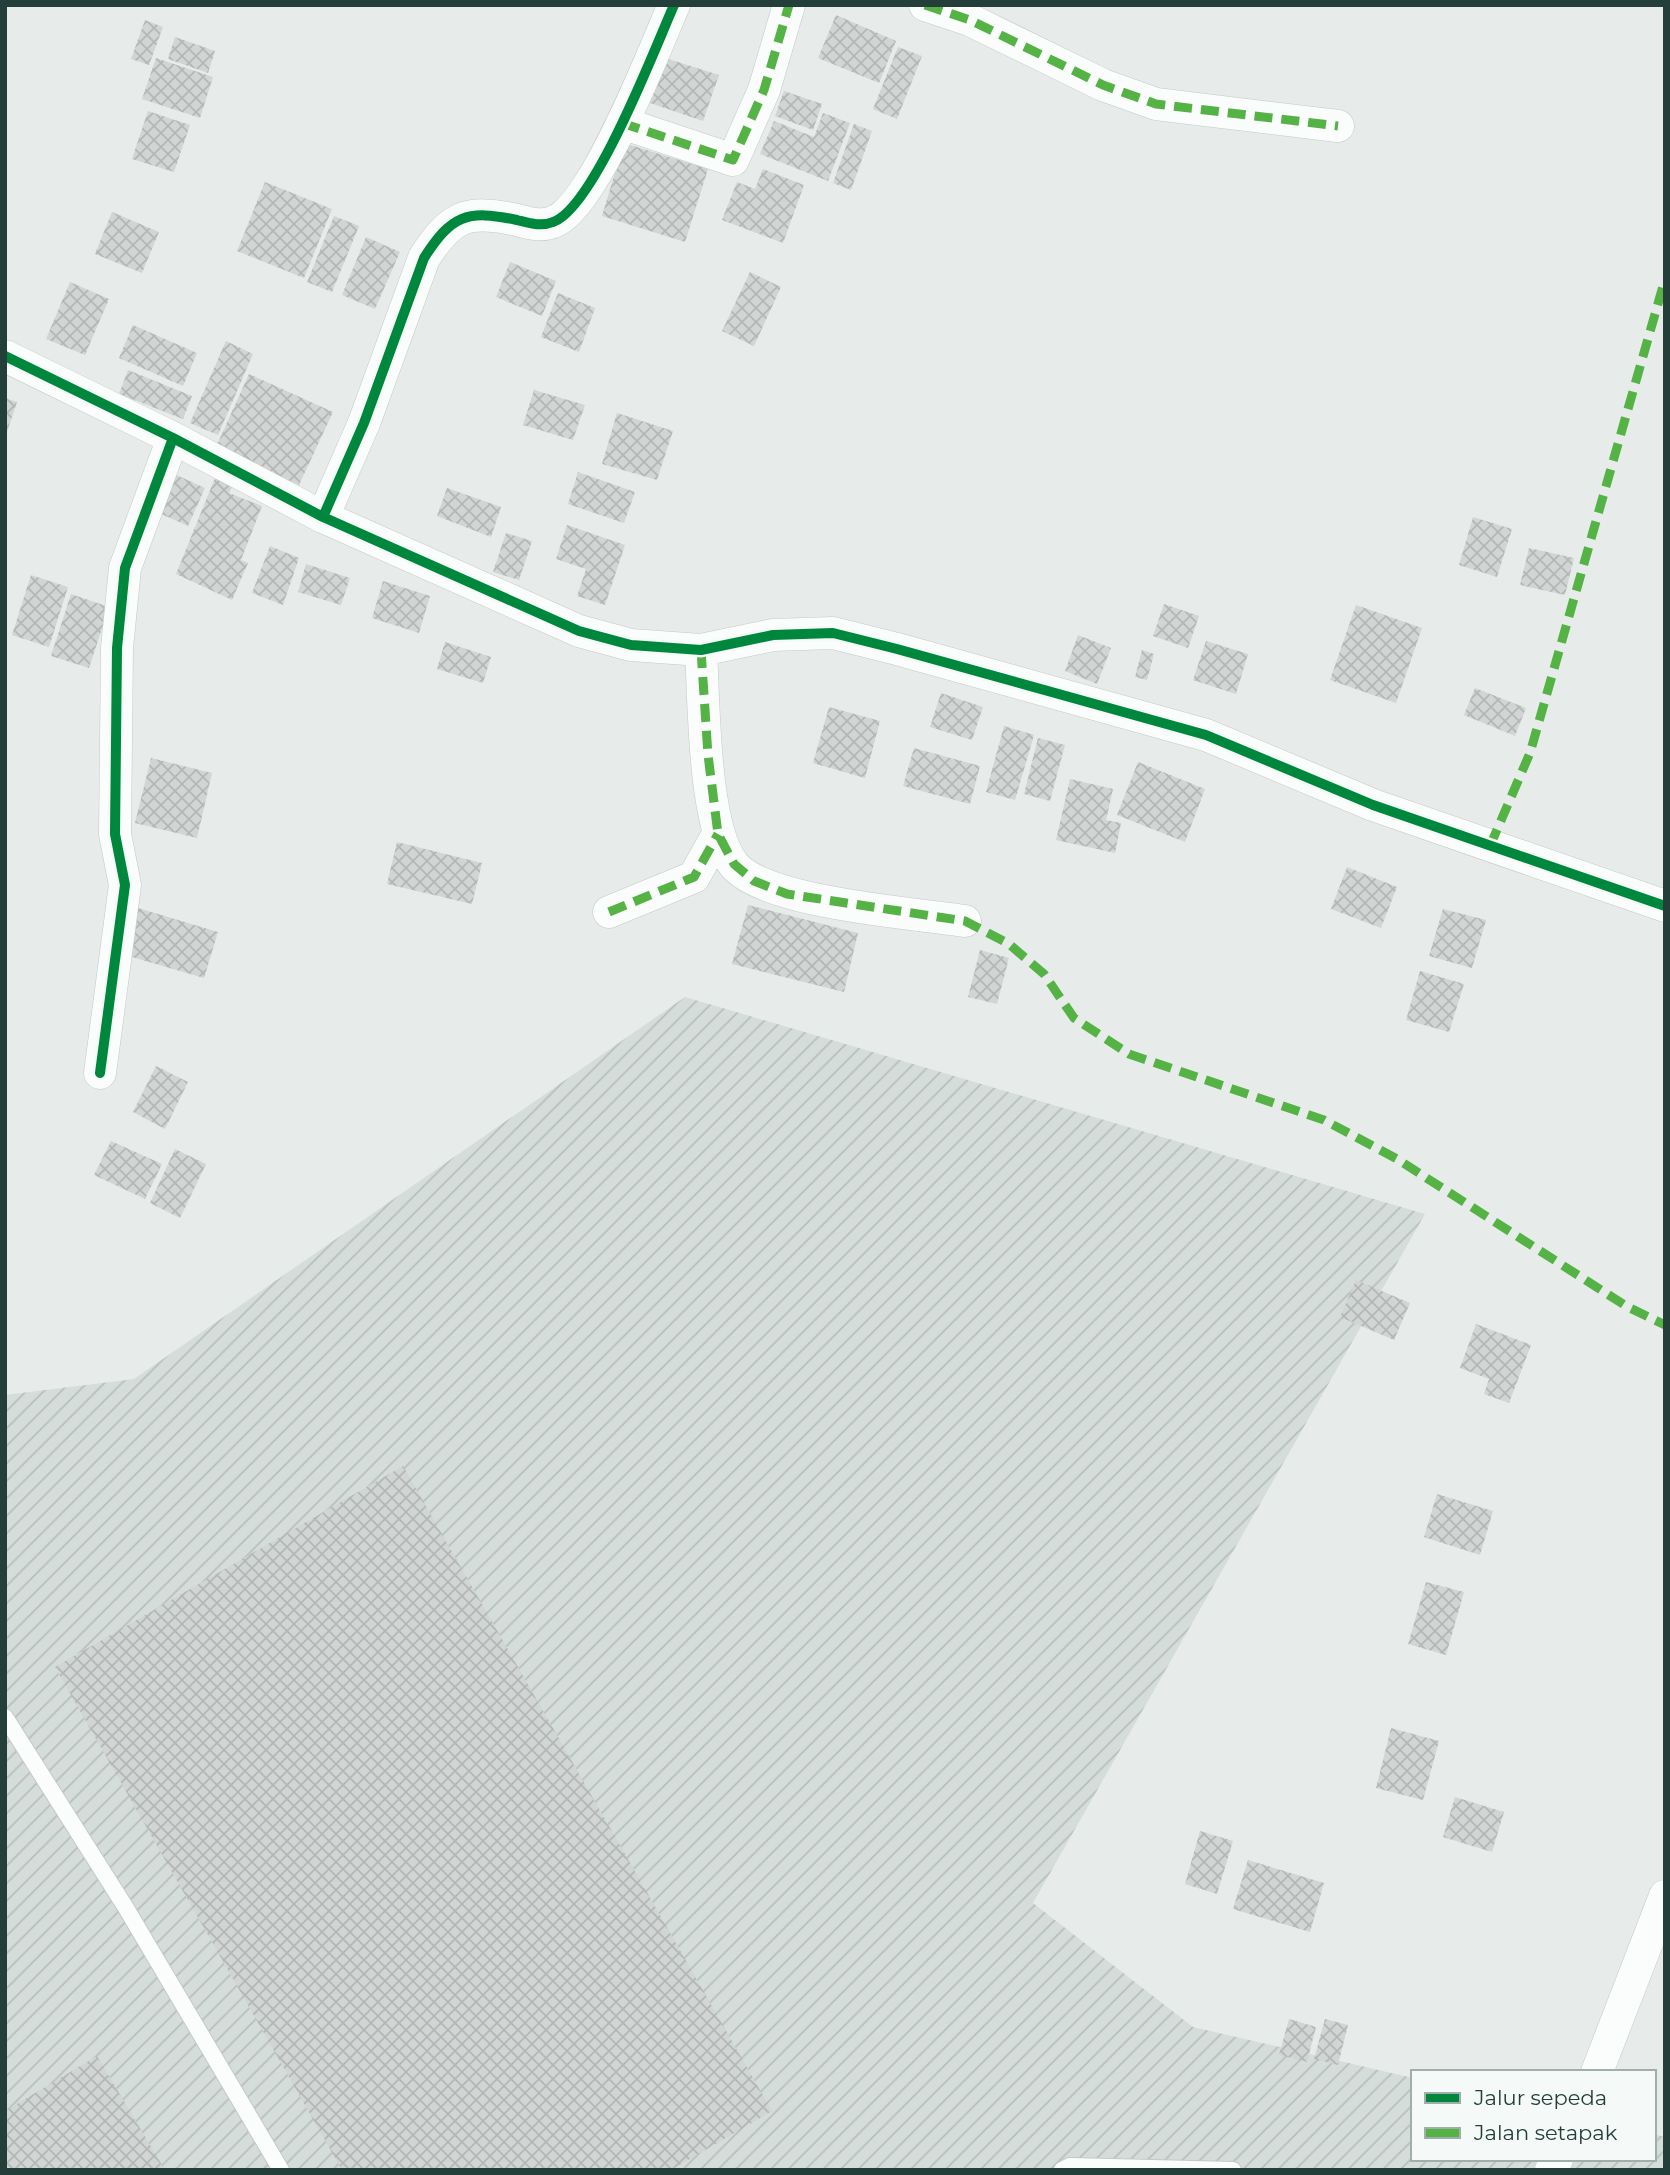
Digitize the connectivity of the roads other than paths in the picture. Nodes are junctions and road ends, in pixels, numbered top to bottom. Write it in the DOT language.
graph roads {
  1 [pos="674,5"];
  2 [pos="789,5"];
  3 [pos="925,5"];
  4 [pos="622,123"];
  5 [pos="1338,125"];
  6 [pos="5,356"];
  7 [pos="173,438"];
  8 [pos="323,517"];
  9 [pos="701,650"];
  10 [pos="719,834"];
  11 [pos="1665,906"];
  12 [pos="609,912"];
  13 [pos="965,921"];
  14 [pos="100,1073"];
  15 [pos="5,1717"];
  16 [pos="1665,1896"];
  17 [pos="1598,2070"];
  18 [pos="1069,2169"];
  19 [pos="281,2170"];
  20 [pos="1233,2170"];
  1 -- 4 [label="street"];
  2 -- 4 [label="street"];
  3 -- 5 [label="street"];
  4 -- 8 [label="street"];
  6 -- 7 [label="street"];
  7 -- 8 [label="street"];
  7 -- 14 [label="street"];
  8 -- 9 [label="street"];
  9 -- 10 [label="street"];
  9 -- 11 [label="street"];
  10 -- 12 [label="street"];
  10 -- 13 [label="street"];
  15 -- 19 [label="lane"];
  16 -- 17 [label="street"];
  18 -- 20 [label="lane"];
}
